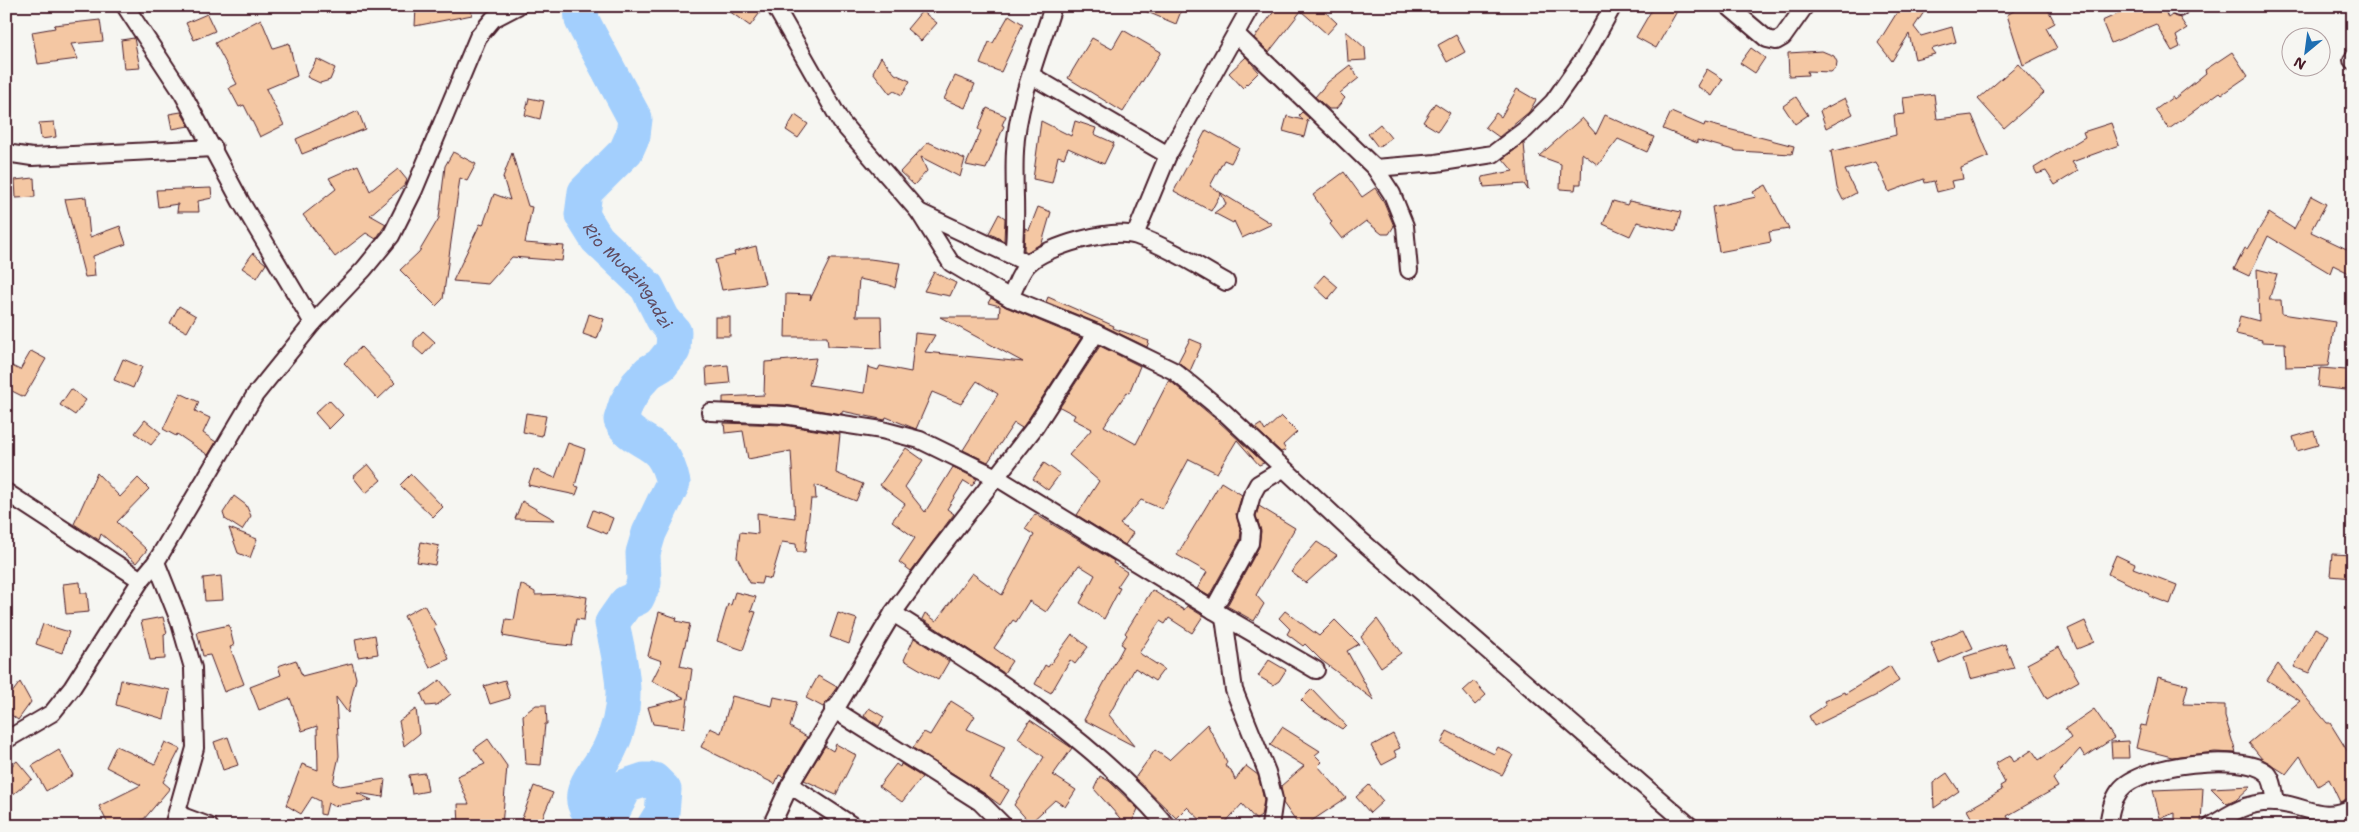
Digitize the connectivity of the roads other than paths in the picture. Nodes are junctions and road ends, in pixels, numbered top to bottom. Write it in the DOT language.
graph roads {
  1 [pos="125,6"];
  2 [pos="518,6"];
  3 [pos="775,6"];
  4 [pos="1053,6"];
  5 [pos="1251,6"];
  6 [pos="1613,6"];
  7 [pos="1728,6"];
  8 [pos="1805,6"];
  9 [pos="1236,34"];
  10 [pos="1032,76"];
  11 [pos="214,148"];
  12 [pos="6,153"];
  13 [pos="1168,156"];
  14 [pos="1375,168"];
  15 [pos="919,212"];
  16 [pos="1135,235"];
  17 [pos="1012,255"];
  18 [pos="1028,264"];
  19 [pos="1409,270"];
  20 [pos="1226,282"];
  21 [pos="1010,298"];
  22 [pos="313,323"];
  23 [pos="1096,333"];
  24 [pos="710,412"];
  25 [pos="1283,469"];
  26 [pos="996,477"];
  27 [pos="6,492"];
  28 [pos="156,562"];
  29 [pos="141,580"];
  30 [pos="893,613"];
  31 [pos="1219,614"];
  32 [pos="1316,670"];
  33 [pos="833,709"];
  34 [pos="6,740"];
  35 [pos="790,785"];
  36 [pos="2276,802"];
  37 [pos="2353,807"];
  38 [pos="175,820"];
  39 [pos="2331,820"];
  40 [pos="209,826"];
  41 [pos="771,826"];
  42 [pos="853,826"];
  43 [pos="1004,826"];
  44 [pos="1167,826"];
  45 [pos="1270,826"];
  46 [pos="1690,826"];
  47 [pos="2108,826"];
  48 [pos="2211,826"];
  1 -- 11 [label="street"];
  2 -- 22 [label="street"];
  3 -- 15 [label="street"];
  4 -- 10 [label="street"];
  5 -- 9 [label="street"];
  6 -- 14 [label="street"];
  7 -- 8 [label="street"];
  9 -- 13 [label="street"];
  9 -- 14 [label="street"];
  10 -- 13 [label="street"];
  10 -- 17 [label="street"];
  11 -- 12 [label="street"];
  11 -- 22 [label="street"];
  13 -- 16 [label="street"];
  14 -- 19 [label="street"];
  15 -- 17 [label="street"];
  15 -- 21 [label="street"];
  16 -- 18 [label="street"];
  16 -- 20 [label="street"];
  17 -- 18 [label="street"];
  18 -- 21 [label="street"];
  21 -- 23 [label="street"];
  22 -- 28 [label="street"];
  23 -- 25 [label="street"];
  23 -- 26 [label="street"];
  24 -- 26 [label="street"];
  25 -- 31 [label="street"];
  25 -- 46 [label="street"];
  26 -- 30 [label="street"];
  26 -- 31 [label="street"];
  27 -- 29 [label="street"];
  28 -- 29 [label="street"];
  28 -- 38 [label="street"];
  29 -- 34 [label="street"];
  30 -- 33 [label="street"];
  30 -- 44 [label="street"];
  31 -- 32 [label="street"];
  31 -- 45 [label="street"];
  33 -- 35 [label="street"];
  33 -- 43 [label="street"];
  35 -- 41 [label="street"];
  35 -- 42 [label="street"];
  36 -- 39 [label="street"];
  36 -- 47 [label="street"];
  36 -- 48 [label="street"];
  37 -- 39 [label="street"];
  38 -- 40 [label="street"];
}
